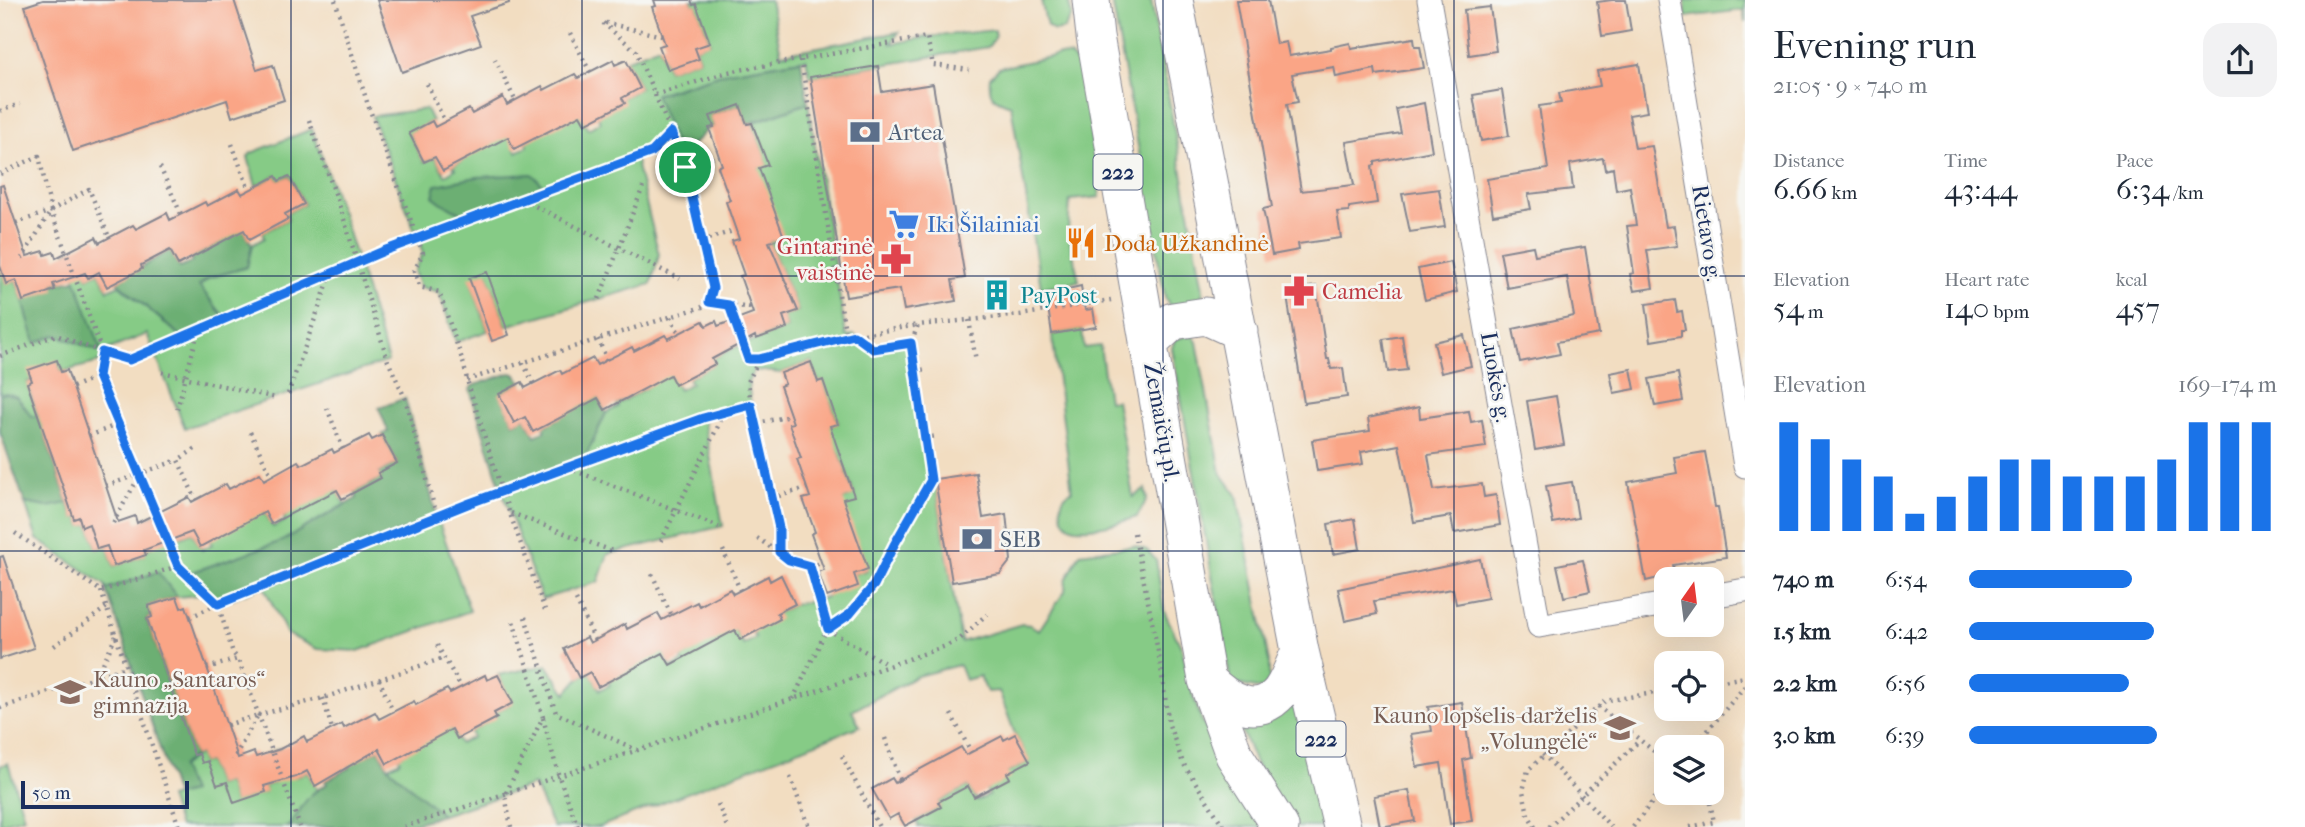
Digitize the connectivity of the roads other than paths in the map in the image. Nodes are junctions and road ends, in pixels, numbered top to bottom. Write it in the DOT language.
graph roads {
  1 [pos="1091,0"];
  2 [pos="1174,0"];
  3 [pos="1429,0"];
  4 [pos="1669,0"];
  5 [pos="1238,331"];
  6 [pos="1148,344"];
  7 [pos="1745,466"];
  8 [pos="1745,590"];
  9 [pos="1724,594"];
  10 [pos="1654,606"];
  11 [pos="1300,651"];
  12 [pos="1206,680"];
  13 [pos="1280,827"];
  14 [pos="1342,827"];
  1 -- 6 [label="main road, Žemaičių pl. / 222"];
  2 -- 5 [label="main road, 222"];
  3 -- 10 [label="street, Luokės g."];
  4 -- 7 [label="street, Rietavo g."];
  5 -- 6 [label="main road"];
  5 -- 11 [label="main road, 222"];
  6 -- 12 [label="main road, Žemaičių pl. / 222"];
  8 -- 9 [label="street"];
  11 -- 12 [label="main road"];
  11 -- 14 [label="main road, 222"];
  12 -- 13 [label="main road, Žemaičių pl. / 222"];
}
